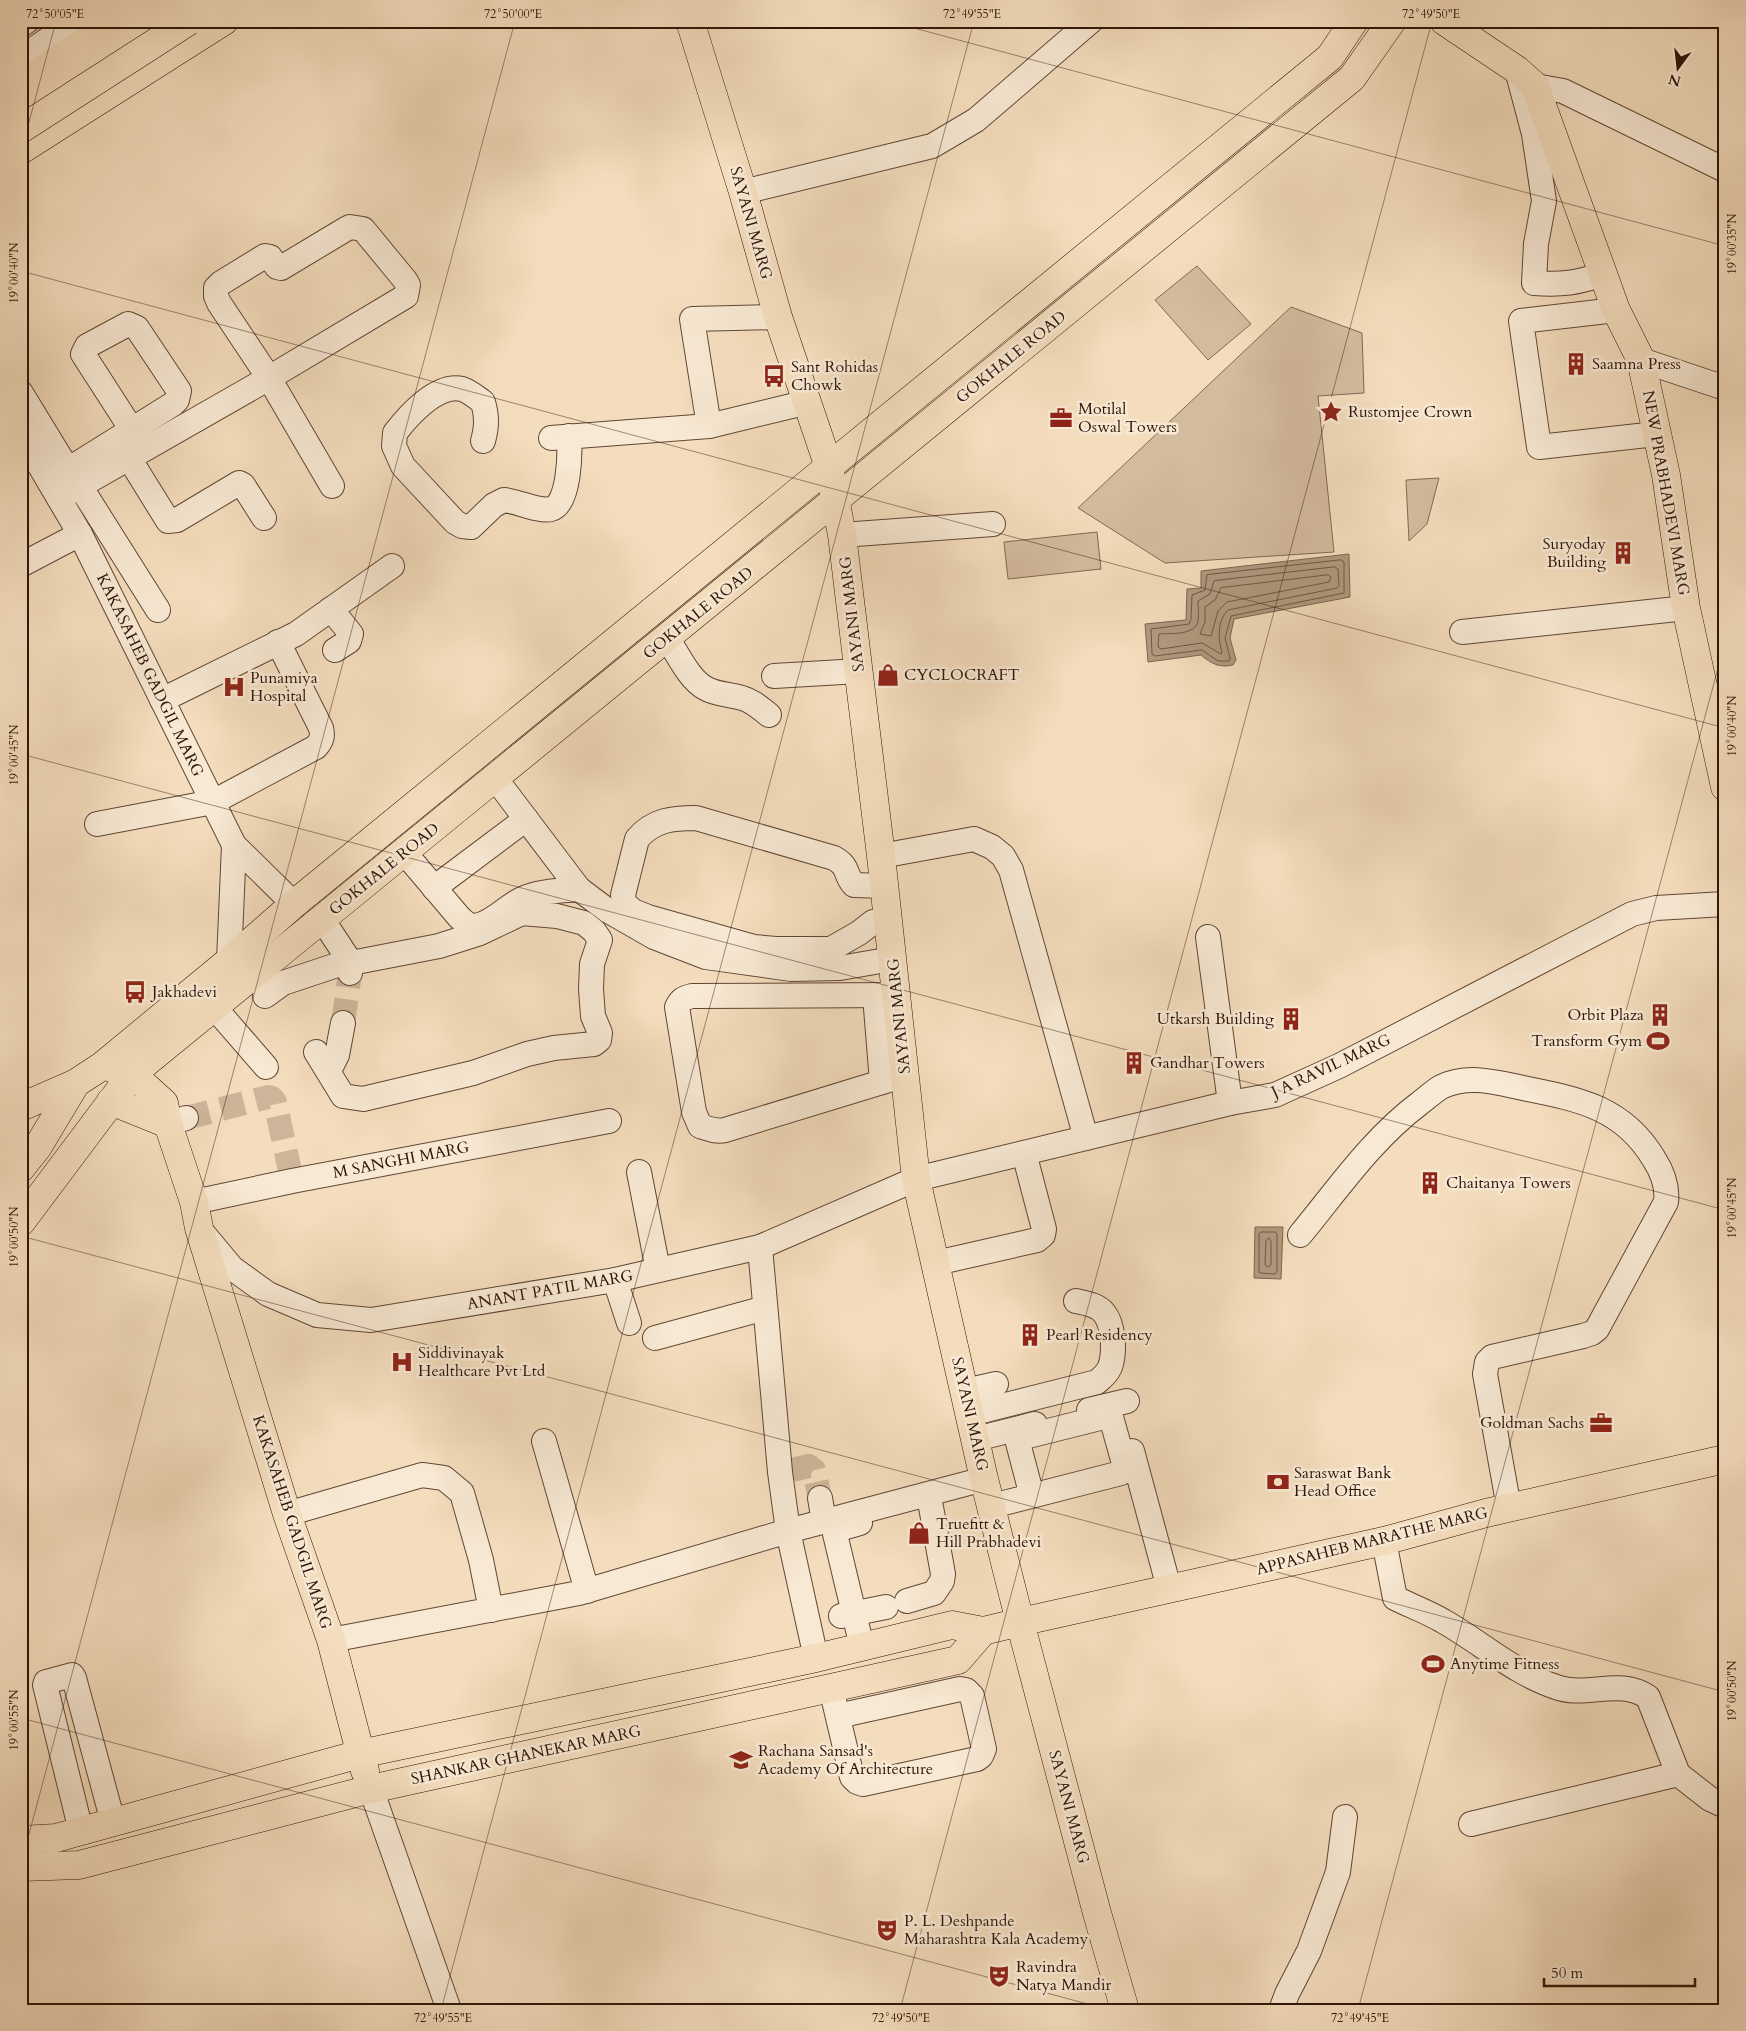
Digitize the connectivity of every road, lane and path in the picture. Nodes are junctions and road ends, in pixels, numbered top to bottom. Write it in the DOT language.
graph roads {
  1 [pos="27,21"];
  2 [pos="116,21"];
  3 [pos="158,21"];
  4 [pos="164,21"];
  5 [pos="189,21"];
  6 [pos="224,21"];
  7 [pos="690,21"];
  8 [pos="1090,21"];
  9 [pos="1354,21"];
  10 [pos="1392,21"];
  11 [pos="1444,21"];
  12 [pos="68,23"];
  13 [pos="21,25"];
  14 [pos="178,50"];
  15 [pos="1330,57"];
  16 [pos="21,58"];
  17 [pos="1352,78"];
  18 [pos="1526,78"];
  19 [pos="21,84"];
  20 [pos="21,108"];
  21 [pos="21,129"];
  22 [pos="21,150"];
  23 [pos="1725,170"];
  24 [pos="743,192"];
  25 [pos="1603,274"];
  26 [pos="1616,310"];
  27 [pos="778,317"];
  28 [pos="1641,360"];
  29 [pos="269,378"];
  30 [pos="1725,388"];
  31 [pos="21,393"];
  32 [pos="808,402"];
  33 [pos="709,426"];
  34 [pos="132,430"];
  35 [pos="21,434"];
  36 [pos="1656,434"];
  37 [pos="483,441"];
  38 [pos="129,458"];
  39 [pos="829,467"];
  40 [pos="64,484"];
  41 [pos="332,486"];
  42 [pos="835,501"];
  43 [pos="264,518"];
  44 [pos="993,524"];
  45 [pos="80,534"];
  46 [pos="842,535"];
  47 [pos="21,565"];
  48 [pos="392,566"];
  49 [pos="1686,608"];
  50 [pos="331,609"];
  51 [pos="158,610"];
  52 [pos="1462,632"];
  53 [pos="667,638"];
  54 [pos="278,642"];
  55 [pos="335,650"];
  56 [pos="859,671"];
  57 [pos="774,676"];
  58 [pos="162,700"];
  59 [pos="769,715"];
  60 [pos="495,778"];
  61 [pos="1725,788"];
  62 [pos="213,802"];
  63 [pos="526,819"];
  64 [pos="97,824"];
  65 [pos="234,845"];
  66 [pos="404,852"];
  67 [pos="881,856"];
  68 [pos="874,886"];
  69 [pos="434,888"];
  70 [pos="579,889"];
  71 [pos="294,904"];
  72 [pos="1725,904"];
  73 [pos="322,919"];
  74 [pos="878,923"];
  75 [pos="1208,937"];
  76 [pos="892,959"];
  77 [pos="229,961"];
  78 [pos="350,968"];
  79 [pos="886,995"];
  80 [pos="265,996"];
  81 [pos="214,1007"];
  82 [pos="343,1023"];
  83 [pos="102,1066"];
  84 [pos="266,1067"];
  85 [pos="132,1074"];
  86 [pos="893,1078"];
  87 [pos="76,1083"];
  88 [pos="111,1101"];
  89 [pos="1230,1103"];
  90 [pos="21,1107"];
  91 [pos="177,1121"];
  92 [pos="609,1122"];
  93 [pos="1086,1138"];
  94 [pos="78,1144"];
  95 [pos="1024,1153"];
  96 [pos="26,1156"];
  97 [pos="640,1172"];
  98 [pos="916,1179"];
  99 [pos="194,1202"];
  100 [pos="21,1222"];
  101 [pos="199,1228"];
  102 [pos="1300,1235"];
  103 [pos="760,1247"];
  104 [pos="936,1263"];
  105 [pos="658,1270"];
  106 [pos="616,1280"];
  107 [pos="1076,1301"];
  108 [pos="755,1311"];
  109 [pos="629,1323"];
  110 [pos="751,1336"];
  111 [pos="655,1338"];
  112 [pos="996,1384"];
  113 [pos="1127,1401"];
  114 [pos="971,1415"];
  115 [pos="544,1441"];
  116 [pos="1132,1451"];
  117 [pos="1725,1459"];
  118 [pos="988,1493"];
  119 [pos="1032,1496"];
  120 [pos="820,1498"];
  121 [pos="932,1507"];
  122 [pos="1509,1508"];
  123 [pos="286,1514"];
  124 [pos="824,1522"];
  125 [pos="788,1531"];
  126 [pos="1384,1541"];
  127 [pos="585,1583"];
  128 [pos="1169,1588"];
  129 [pos="491,1610"];
  130 [pos="845,1612"];
  131 [pos="1020,1622"];
  132 [pos="983,1631"];
  133 [pos="331,1640"];
  134 [pos="855,1648"];
  135 [pos="816,1658"];
  136 [pos="918,1669"];
  137 [pos="831,1688"];
  138 [pos="924,1697"];
  139 [pos="838,1716"];
  140 [pos="360,1754"];
  141 [pos="1678,1774"];
  142 [pos="371,1789"];
  143 [pos="1725,1806"];
  144 [pos="1345,1817"];
  145 [pos="113,1822"];
  146 [pos="1471,1824"];
  147 [pos="81,1831"];
  148 [pos="21,1840"];
  149 [pos="21,1867"];
  150 [pos="449,2010"];
  151 [pos="1125,2010"];
  152 [pos="1281,2010"];
  1 -- 13 [label="street"];
  2 -- 19 [label="main road"];
  3 -- 20 [label="main road"];
  4 -- 14 [label="main road"];
  5 -- 21 [label="main road, bridge"];
  6 -- 14 [label="main road"];
  7 -- 24 [label="main road, SAYANI MARG"];
  8 -- 24 [label="street"];
  9 -- 15 [label="main road, GOKHALE ROAD"];
  10 -- 17 [label="main road, GOKHALE ROAD"];
  11 -- 18 [label="main road"];
  12 -- 16 [label="street"];
  14 -- 22 [label="main road"];
  15 -- 17 [label="main road"];
  15 -- 39 [label="main road, GOKHALE ROAD"];
  17 -- 42 [label="main road, GOKHALE ROAD"];
  18 -- 23 [label="street"];
  18 -- 25 [label="main road, NEW PRABHADEVI MARG"];
  18 -- 25 [label="street"];
  24 -- 27 [label="main road, SAYANI MARG"];
  25 -- 26 [label="main road, NEW PRABHADEVI MARG"];
  26 -- 28 [label="main road, NEW PRABHADEVI MARG"];
  26 -- 36 [label="street"];
  27 -- 32 [label="main road, SAYANI MARG"];
  27 -- 33 [label="street"];
  28 -- 30 [label="street"];
  28 -- 36 [label="main road, NEW PRABHADEVI MARG"];
  29 -- 29 [label="street"];
  29 -- 38 [label="street"];
  29 -- 41 [label="street"];
  31 -- 40 [label="street"];
  32 -- 33 [label="street"];
  32 -- 39 [label="main road, SAYANI MARG"];
  33 -- 37 [label="street"];
  34 -- 40 [label="street"];
  35 -- 40 [label="street, KAKASAHEB GADGIL MARG"];
  36 -- 49 [label="main road, NEW PRABHADEVI MARG"];
  38 -- 40 [label="street"];
  38 -- 43 [label="street"];
  39 -- 42 [label="main road, SAYANI MARG"];
  39 -- 71 [label="main road, GOKHALE ROAD"];
  40 -- 45 [label="street, KAKASAHEB GADGIL MARG"];
  40 -- 51 [label="street"];
  42 -- 46 [label="main road, SAYANI MARG"];
  42 -- 53 [label="main road, GOKHALE ROAD"];
  44 -- 46 [label="street"];
  45 -- 47 [label="street"];
  45 -- 58 [label="street, KAKASAHEB GADGIL MARG"];
  46 -- 56 [label="main road, SAYANI MARG"];
  48 -- 50 [label="street"];
  49 -- 52 [label="street"];
  49 -- 61 [label="main road, NEW PRABHADEVI MARG"];
  50 -- 54 [label="street"];
  50 -- 55 [label="street"];
  53 -- 59 [label="street"];
  53 -- 60 [label="main road, GOKHALE ROAD"];
  54 -- 58 [label="street"];
  54 -- 62 [label="street"];
  56 -- 57 [label="street"];
  56 -- 67 [label="main road, SAYANI MARG"];
  58 -- 62 [label="street, KAKASAHEB GADGIL MARG"];
  60 -- 63 [label="street"];
  60 -- 66 [label="main road, GOKHALE ROAD"];
  62 -- 64 [label="street"];
  62 -- 65 [label="street, KAKASAHEB GADGIL MARG"];
  63 -- 69 [label="street"];
  63 -- 70 [label="street"];
  65 -- 71 [label="street, KAKASAHEB GADGIL MARG"];
  65 -- 77 [label="street"];
  66 -- 69 [label="street"];
  66 -- 73 [label="main road, GOKHALE ROAD"];
  67 -- 68 [label="main road, SAYANI MARG"];
  67 -- 93 [label="street"];
  68 -- 74 [label="main road, SAYANI MARG"];
  68 -- 74 [label="street"];
  69 -- 70 [label="street"];
  70 -- 76 [label="street"];
  71 -- 77 [label="main road, GOKHALE ROAD"];
  72 -- 89 [label="street, J A RAVIL MARG"];
  73 -- 78 [label="street"];
  73 -- 81 [label="main road, GOKHALE ROAD"];
  74 -- 76 [label="main road, SAYANI MARG"];
  75 -- 89 [label="street"];
  76 -- 79 [label="main road, SAYANI MARG"];
  77 -- 83 [label="main road, GOKHALE ROAD"];
  78 -- 80 [label="street"];
  78 -- 82 [label="street"];
  79 -- 86 [label="main road, SAYANI MARG"];
  79 -- 86 [label="street"];
  81 -- 84 [label="street"];
  81 -- 85 [label="main road, GOKHALE ROAD"];
  83 -- 85 [label="main road, KAKASAHEB GADGIL MARG"];
  83 -- 87 [label="main road, GOKHALE ROAD"];
  85 -- 88 [label="main road, GOKHALE ROAD"];
  85 -- 91 [label="main road, KAKASAHEB GADGIL MARG"];
  86 -- 98 [label="main road, SAYANI MARG"];
  87 -- 90 [label="main road"];
  87 -- 96 [label="main road, GOKHALE ROAD"];
  88 -- 91 [label="main road"];
  88 -- 94 [label="main road, GOKHALE ROAD"];
  89 -- 93 [label="street, J A RAVIL MARG"];
  91 -- 99 [label="main road, KAKASAHEB GADGIL MARG"];
  92 -- 99 [label="street, M SANGHI MARG"];
  93 -- 95 [label="street, J A RAVIL MARG"];
  94 -- 96 [label="main road"];
  94 -- 100 [label="main road, GOKHALE ROAD"];
  95 -- 98 [label="street, J A RAVIL MARG"];
  95 -- 104 [label="street"];
  97 -- 105 [label="street"];
  98 -- 103 [label="street, ANANT PATIL MARG"];
  98 -- 104 [label="main road, SAYANI MARG"];
  99 -- 101 [label="main road, KAKASAHEB GADGIL MARG"];
  101 -- 106 [label="street, ANANT PATIL MARG"];
  101 -- 123 [label="main road, KAKASAHEB GADGIL MARG"];
  102 -- 122 [label="street"];
  103 -- 105 [label="street, ANANT PATIL MARG"];
  103 -- 108 [label="street"];
  104 -- 114 [label="main road, SAYANI MARG"];
  105 -- 106 [label="street, ANANT PATIL MARG"];
  106 -- 109 [label="street"];
  107 -- 114 [label="street"];
  108 -- 110 [label="street"];
  108 -- 111 [label="street"];
  108 -- 125 [label="street"];
  112 -- 114 [label="street"];
  113 -- 114 [label="street"];
  114 -- 118 [label="main road, SAYANI MARG"];
  115 -- 127 [label="street"];
  116 -- 128 [label="street"];
  117 -- 122 [label="main road, APPASAHEB MARATHE MARG"];
  118 -- 119 [label="street"];
  118 -- 121 [label="street"];
  118 -- 124 [label="street"];
  118 -- 131 [label="main road, SAYANI MARG"];
  119 -- 119 [label="street"];
  120 -- 124 [label="street"];
  121 -- 130 [label="street"];
  121 -- 130 [label="street"];
  122 -- 126 [label="main road, APPASAHEB MARATHE MARG"];
  123 -- 129 [label="street"];
  123 -- 133 [label="main road, KAKASAHEB GADGIL MARG"];
  124 -- 125 [label="street"];
  125 -- 127 [label="street"];
  125 -- 135 [label="street"];
  126 -- 128 [label="main road, APPASAHEB MARATHE MARG"];
  126 -- 141 [label="street"];
  127 -- 129 [label="street"];
  128 -- 131 [label="main road, APPASAHEB MARATHE MARG"];
  129 -- 133 [label="street"];
  130 -- 134 [label="street"];
  131 -- 132 [label="main road"];
  131 -- 151 [label="main road, SAYANI MARG"];
  132 -- 134 [label="main road"];
  132 -- 136 [label="main road, SHANKAR GHANEKAR MARG"];
  133 -- 140 [label="main road, KAKASAHEB GADGIL MARG"];
  134 -- 135 [label="main road"];
  135 -- 140 [label="main road"];
  136 -- 137 [label="main road, SHANKAR GHANEKAR MARG"];
  136 -- 138 [label="street"];
  137 -- 139 [label="street"];
  137 -- 142 [label="main road, SHANKAR GHANEKAR MARG"];
  138 -- 139 [label="street"];
  138 -- 139 [label="street"];
  140 -- 142 [label="main road, KAKASAHEB GADGIL MARG"];
  140 -- 145 [label="main road"];
  141 -- 143 [label="street"];
  141 -- 146 [label="street"];
  142 -- 149 [label="main road, SHANKAR GHANEKAR MARG"];
  142 -- 150 [label="street, KAKASAHEB GADGIL MARG"];
  144 -- 152 [label="street"];
  145 -- 147 [label="main road"];
  145 -- 147 [label="street"];
  147 -- 148 [label="main road"];
}
